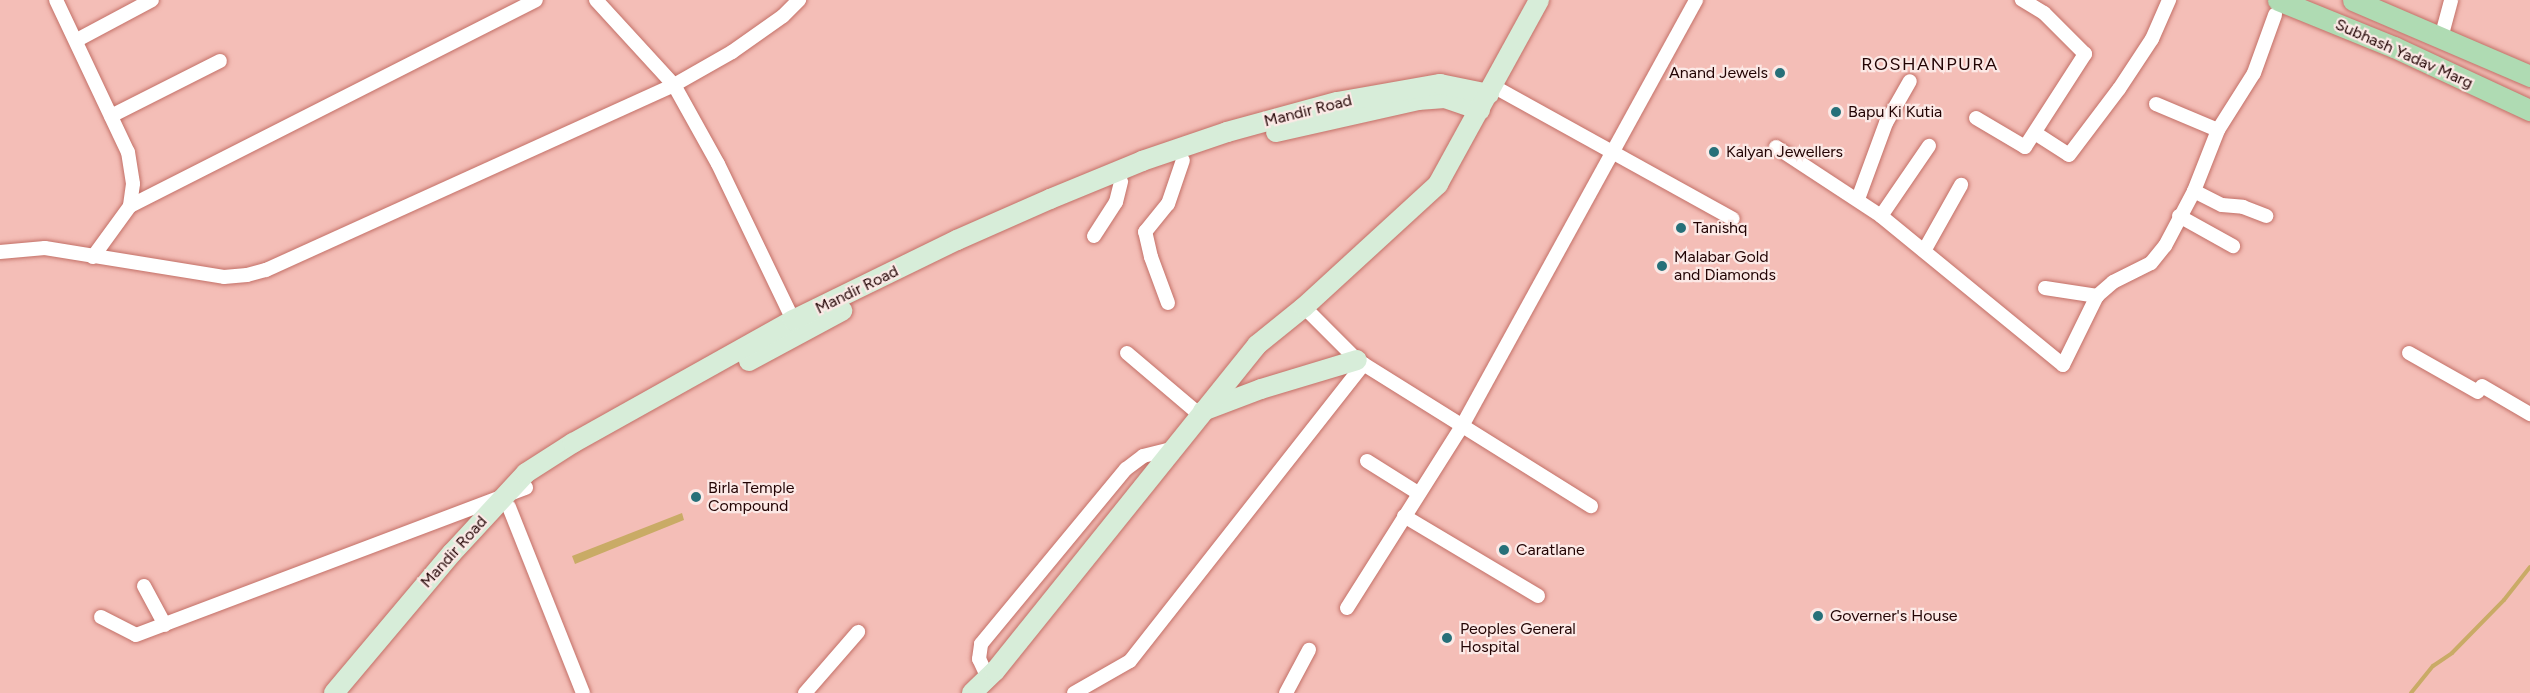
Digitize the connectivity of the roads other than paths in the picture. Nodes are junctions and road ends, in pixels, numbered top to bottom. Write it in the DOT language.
graph roads {
  1 [pos="56,0"];
  2 [pos="152,0"];
  3 [pos="536,0"];
  4 [pos="596,0"];
  5 [pos="799,0"];
  6 [pos="1539,0"];
  7 [pos="1696,0"];
  8 [pos="2022,0"];
  9 [pos="2169,0"];
  10 [pos="2353,0"];
  11 [pos="2451,0"];
  12 [pos="506,7"];
  13 [pos="2276,7"];
  14 [pos="2441,38"];
  15 [pos="77,40"];
  16 [pos="220,61"];
  17 [pos="2530,76"];
  18 [pos="1910,81"];
  19 [pos="674,85"];
  20 [pos="1488,97"];
  21 [pos="2156,104"];
  22 [pos="2530,110"];
  23 [pos="111,116"];
  24 [pos="1976,118"];
  25 [pos="2218,130"];
  26 [pos="2035,133"];
  27 [pos="1929,146"];
  28 [pos="1776,147"];
  29 [pos="1613,153"];
  30 [pos="1183,160"];
  31 [pos="1120,182"];
  32 [pos="1961,184"];
  33 [pos="2194,191"];
  34 [pos="1858,199"];
  35 [pos="130,206"];
  36 [pos="1881,216"];
  37 [pos="2180,216"];
  38 [pos="2266,216"];
  39 [pos="1733,219"];
  40 [pos="1094,236"];
  41 [pos="2233,246"];
  42 [pos="1923,250"];
  43 [pos="0,252"];
  44 [pos="93,257"];
  45 [pos="2045,288"];
  46 [pos="2097,296"];
  47 [pos="1168,303"];
  48 [pos="1304,307"];
  49 [pos="794,320"];
  50 [pos="1127,353"];
  51 [pos="2409,353"];
  52 [pos="1360,362"];
  53 [pos="1201,413"];
  54 [pos="2530,414"];
  55 [pos="1462,426"];
  56 [pos="1174,448"];
  57 [pos="1367,461"];
  58 [pos="1418,494"];
  59 [pos="506,501"];
  60 [pos="1591,506"];
  61 [pos="1404,516"];
  62 [pos="144,586"];
  63 [pos="1538,596"];
  64 [pos="1347,608"];
  65 [pos="101,617"];
  66 [pos="165,625"];
  67 [pos="858,632"];
  68 [pos="1309,650"];
  69 [pos="988,678"];
  70 [pos="334,693"];
  71 [pos="350,693"];
  72 [pos="583,693"];
  73 [pos="805,693"];
  74 [pos="972,693"];
  75 [pos="1074,693"];
  76 [pos="1287,693"];
  1 -- 15 [label="street"];
  2 -- 15 [label="street"];
  3 -- 12 [label="street"];
  4 -- 19 [label="street"];
  5 -- 19 [label="street"];
  6 -- 20 [label="street"];
  7 -- 29 [label="street"];
  8 -- 26 [label="street"];
  9 -- 26 [label="street"];
  10 -- 14 [label="main road, Subhash Yadav Marg"];
  11 -- 14 [label="street"];
  12 -- 35 [label="street"];
  13 -- 22 [label="main road, Subhash Yadav Marg"];
  13 -- 25 [label="street"];
  14 -- 17 [label="main road, Subhash Yadav Marg"];
  15 -- 23 [label="street"];
  16 -- 23 [label="street"];
  18 -- 34 [label="street"];
  19 -- 44 [label="street"];
  19 -- 49 [label="street"];
  20 -- 29 [label="street"];
  20 -- 30 [label="street, Mandir Road"];
  20 -- 48 [label="street"];
  20 -- 49 [label="street, Mandir Road"];
  21 -- 25 [label="street"];
  23 -- 35 [label="street"];
  24 -- 26 [label="street"];
  25 -- 33 [label="street"];
  27 -- 36 [label="street"];
  28 -- 34 [label="street"];
  29 -- 39 [label="street"];
  29 -- 55 [label="street"];
  30 -- 31 [label="street, Mandir Road"];
  30 -- 47 [label="street"];
  31 -- 40 [label="street"];
  31 -- 59 [label="street, Mandir Road"];
  32 -- 42 [label="street"];
  33 -- 37 [label="street"];
  33 -- 38 [label="street"];
  34 -- 36 [label="street"];
  35 -- 44 [label="street"];
  36 -- 42 [label="street"];
  37 -- 41 [label="street"];
  37 -- 46 [label="street"];
  42 -- 46 [label="street"];
  43 -- 44 [label="street"];
  45 -- 46 [label="street"];
  48 -- 52 [label="street"];
  48 -- 53 [label="street"];
  49 -- 59 [label="street, Mandir Road"];
  50 -- 53 [label="street"];
  51 -- 54 [label="street"];
  52 -- 53 [label="street"];
  52 -- 55 [label="street"];
  52 -- 75 [label="street"];
  53 -- 56 [label="street"];
  55 -- 58 [label="street"];
  55 -- 60 [label="street"];
  56 -- 69 [label="street"];
  56 -- 69 [label="street"];
  57 -- 58 [label="street"];
  58 -- 61 [label="street"];
  59 -- 66 [label="street"];
  59 -- 70 [label="street, Mandir Road"];
  59 -- 71 [label="street, Mandir Road"];
  59 -- 72 [label="street"];
  61 -- 63 [label="street"];
  61 -- 64 [label="street"];
  62 -- 66 [label="street"];
  65 -- 66 [label="street"];
  67 -- 73 [label="street"];
  68 -- 76 [label="street"];
  69 -- 74 [label="street"];
}
